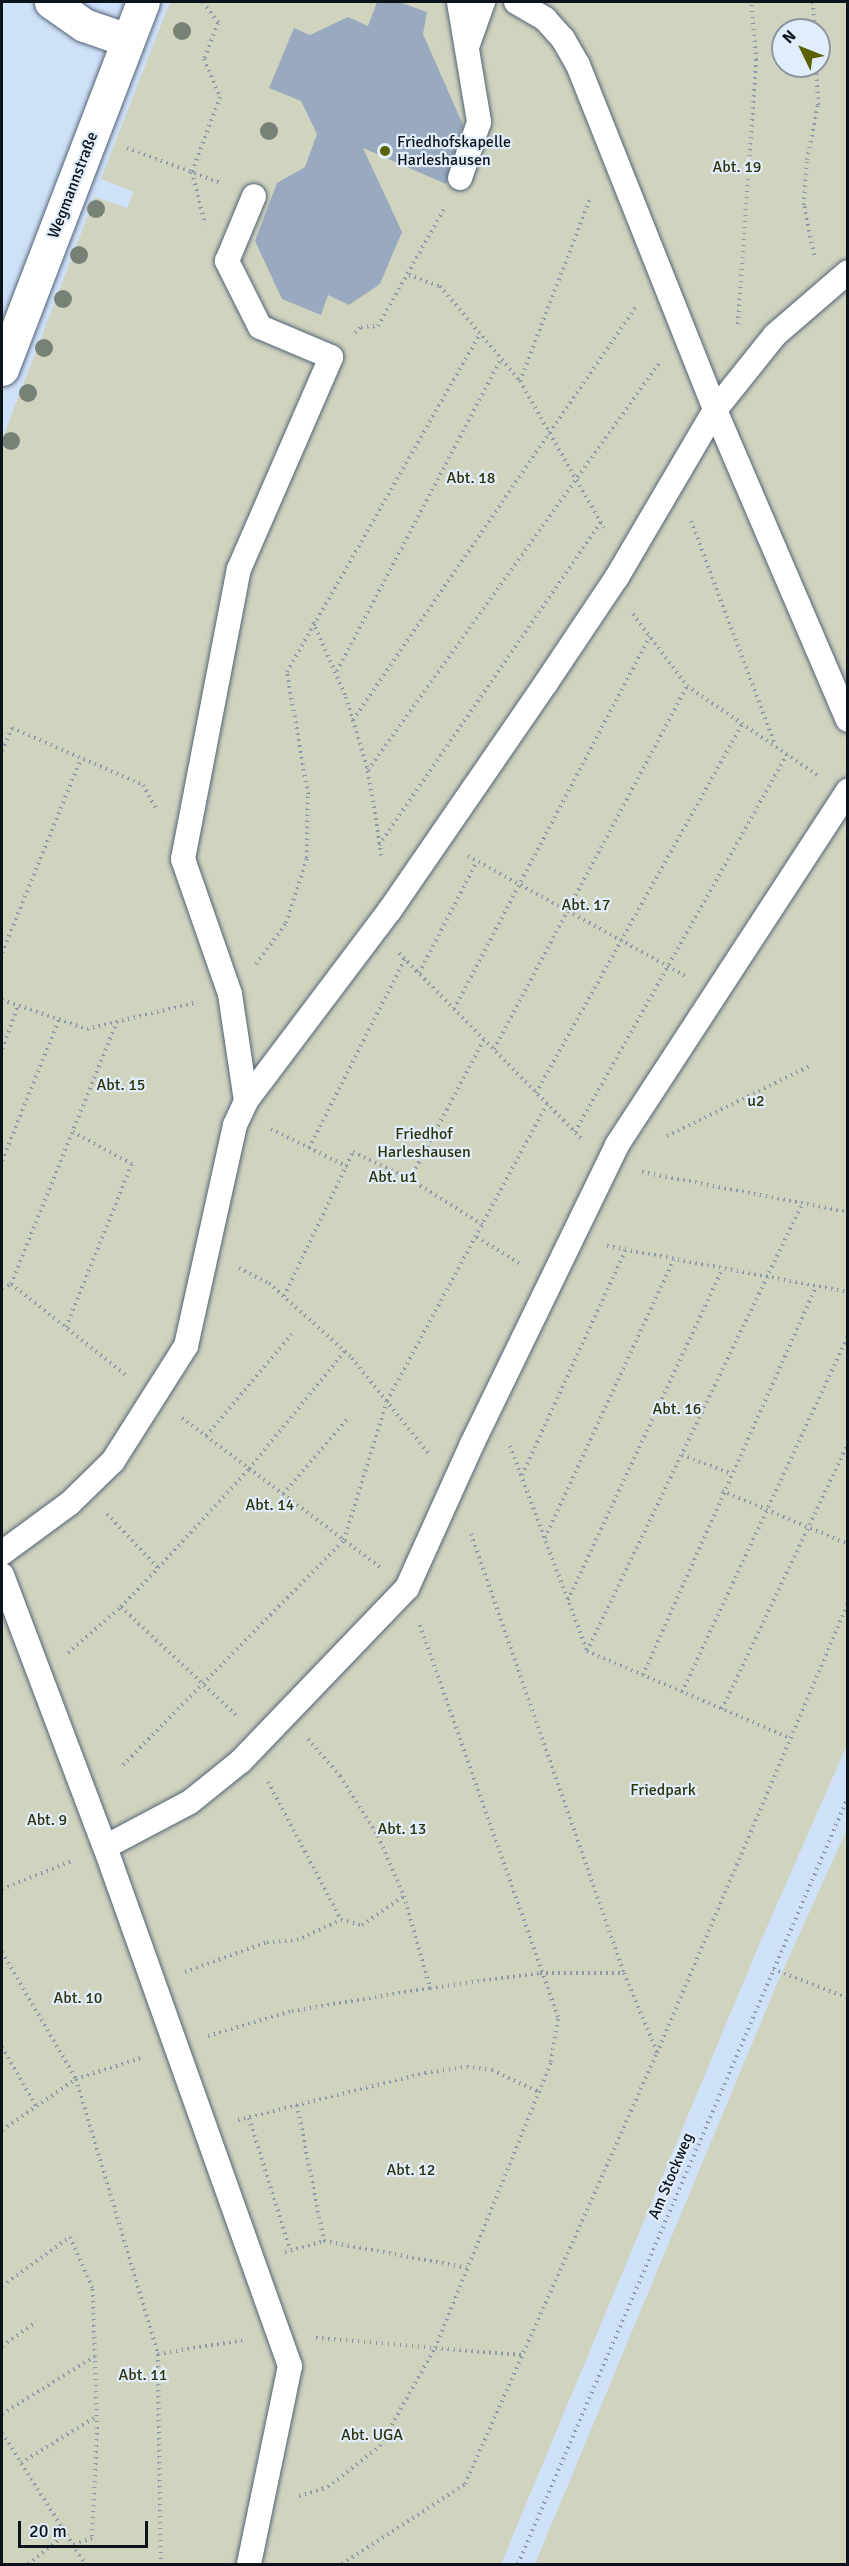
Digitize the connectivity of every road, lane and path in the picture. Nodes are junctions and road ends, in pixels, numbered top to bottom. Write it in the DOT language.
graph roads {
  1 [pos="51,2"];
  2 [pos="142,2"];
  3 [pos="202,2"];
  4 [pos="459,2"];
  5 [pos="483,2"];
  6 [pos="516,2"];
  7 [pos="751,2"];
  8 [pos="813,2"];
  9 [pos="814,18"];
  10 [pos="128,40"];
  11 [pos="465,52"];
  12 [pos="817,78"];
  13 [pos="123,146"];
  14 [pos="610,148"];
  15 [pos="192,172"];
  16 [pos="460,178"];
  17 [pos="226,185"];
  18 [pos="254,196"];
  19 [pos="660,272"];
  20 [pos="848,272"];
  21 [pos="409,275"];
  22 [pos="828,289"];
  23 [pos="738,328"];
  24 [pos="683,331"];
  25 [pos="479,335"];
  26 [pos="331,357"];
  27 [pos="501,359"];
  28 [pos="2,369"];
  29 [pos="520,381"];
  30 [pos="715,410"];
  31 [pos="551,432"];
  32 [pos="577,476"];
  33 [pos="674,478"];
  34 [pos="602,520"];
  35 [pos="617,577"];
  36 [pos="313,622"];
  37 [pos="650,636"];
  38 [pos="336,671"];
  39 [pos="687,686"];
  40 [pos="352,720"];
  41 [pos="848,720"];
  42 [pos="743,722"];
  43 [pos="776,746"];
  44 [pos="2,752"];
  45 [pos="787,754"];
  46 [pos="81,758"];
  47 [pos="368,771"];
  48 [pos="848,790"];
  49 [pos="847,796"];
  50 [pos="159,814"];
  51 [pos="439,839"];
  52 [pos="378,845"];
  53 [pos="477,861"];
  54 [pos="386,868"];
  55 [pos="519,885"];
  56 [pos="567,911"];
  57 [pos="621,941"];
  58 [pos="2,952"];
  59 [pos="666,966"];
  60 [pos="419,973"];
  61 [pos="230,994"];
  62 [pos="717,994"];
  63 [pos="2,1000"];
  64 [pos="18,1006"];
  65 [pos="454,1009"];
  66 [pos="59,1019"];
  67 [pos="117,1021"];
  68 [pos="484,1039"];
  69 [pos="2,1049"];
  70 [pos="494,1049"];
  71 [pos="812,1065"];
  72 [pos="536,1093"];
  73 [pos="246,1101"];
  74 [pos="547,1104"];
  75 [pos="73,1132"];
  76 [pos="575,1132"];
  77 [pos="661,1138"];
  78 [pos="2,1161"];
  79 [pos="607,1165"];
  80 [pos="348,1167"];
  81 [pos="410,1179"];
  82 [pos="803,1203"];
  83 [pos="848,1212"];
  84 [pos="483,1225"];
  85 [pos="477,1237"];
  86 [pos="571,1239"];
  87 [pos="626,1249"];
  88 [pos="206,1252"];
  89 [pos="674,1258"];
  90 [pos="723,1268"];
  91 [pos="769,1277"];
  92 [pos="550,1283"];
  93 [pos="11,1284"];
  94 [pos="816,1286"];
  95 [pos="2,1288"];
  96 [pos="848,1292"];
  97 [pos="284,1296"];
  98 [pos="66,1328"];
  99 [pos="292,1334"];
  100 [pos="848,1336"];
  101 [pos="345,1351"];
  102 [pos="132,1380"];
  103 [pos="387,1401"];
  104 [pos="493,1401"];
  105 [pos="180,1417"];
  106 [pos="349,1417"];
  107 [pos="206,1436"];
  108 [pos="848,1444"];
  109 [pos="423,1446"];
  110 [pos="682,1455"];
  111 [pos="249,1468"];
  112 [pos="730,1473"];
  113 [pos="521,1476"];
  114 [pos="453,1484"];
  115 [pos="84,1490"];
  116 [pos="722,1491"];
  117 [pos="283,1494"];
  118 [pos="767,1509"];
  119 [pos="808,1527"];
  120 [pos="545,1539"];
  121 [pos="344,1540"];
  122 [pos="848,1544"];
  123 [pos="2,1553"];
  124 [pos="158,1568"];
  125 [pos="2,1575"];
  126 [pos="407,1588"];
  127 [pos="568,1601"];
  128 [pos="848,1604"];
  129 [pos="121,1607"];
  130 [pos="587,1651"];
  131 [pos="643,1675"];
  132 [pos="41,1677"];
  133 [pos="203,1684"];
  134 [pos="682,1692"];
  135 [pos="722,1709"];
  136 [pos="287,1714"];
  137 [pos="790,1738"];
  138 [pos="257,1745"];
  139 [pos="123,1765"];
  140 [pos="848,1797"];
  141 [pos="105,1847"];
  142 [pos="2,1888"];
  143 [pos="404,1896"];
  144 [pos="341,1920"];
  145 [pos="2,1952"];
  146 [pos="773,1970"];
  147 [pos="540,1973"];
  148 [pos="624,1973"];
  149 [pos="154,1984"];
  150 [pos="430,1988"];
  151 [pos="848,1998"];
  152 [pos="2,2046"];
  153 [pos="176,2046"];
  154 [pos="657,2053"];
  155 [pos="76,2079"];
  156 [pos="539,2092"];
  157 [pos="297,2105"];
  158 [pos="36,2106"];
  159 [pos="249,2118"];
  160 [pos="205,2128"];
  161 [pos="2,2130"];
  162 [pos="324,2241"];
  163 [pos="290,2250"];
  164 [pos="255,2266"];
  165 [pos="468,2268"];
  166 [pos="2,2286"];
  167 [pos="36,2322"];
  168 [pos="279,2334"];
  169 [pos="2,2346"];
  170 [pos="435,2348"];
  171 [pos="158,2355"];
  172 [pos="522,2355"];
  173 [pos="96,2356"];
  174 [pos="2,2414"];
  175 [pos="97,2416"];
  176 [pos="2,2433"];
  177 [pos="21,2463"];
  178 [pos="264,2507"];
  179 [pos="66,2534"];
  180 [pos="73,2545"];
  181 [pos="28,2565"];
  182 [pos="85,2565"];
  183 [pos="161,2565"];
  184 [pos="249,2565"];
  185 [pos="342,2565"];
  186 [pos="518,2565"];
  1 -- 10 [label="street"];
  2 -- 10 [label="street, Wegmannstraße"];
  3 -- 15 [label="path"];
  4 -- 11 [label="lane"];
  5 -- 11 [label="lane"];
  6 -- 14 [label="lane"];
  7 -- 23 [label="path"];
  8 -- 9 [label="path"];
  10 -- 28 [label="street, Wegmannstraße"];
  11 -- 16 [label="lane"];
  12 -- 22 [label="path"];
  13 -- 15 [label="path"];
  14 -- 19 [label="lane"];
  14 -- 29 [label="path"];
  15 -- 17 [label="path"];
  16 -- 21 [label="path"];
  18 -- 26 [label="lane"];
  19 -- 24 [label="lane"];
  19 -- 31 [label="path"];
  20 -- 22 [label="lane"];
  21 -- 25 [label="path"];
  21 -- 26 [label="path"];
  22 -- 30 [label="lane"];
  24 -- 30 [label="lane"];
  24 -- 32 [label="path"];
  25 -- 27 [label="path"];
  25 -- 36 [label="path"];
  26 -- 61 [label="lane"];
  27 -- 29 [label="path"];
  27 -- 38 [label="path"];
  29 -- 31 [label="path"];
  30 -- 33 [label="lane"];
  30 -- 41 [label="lane"];
  31 -- 32 [label="path"];
  31 -- 40 [label="path"];
  32 -- 34 [label="path"];
  32 -- 47 [label="path"];
  33 -- 35 [label="lane"];
  33 -- 43 [label="path"];
  34 -- 35 [label="path"];
  34 -- 52 [label="path"];
  35 -- 37 [label="path"];
  35 -- 51 [label="lane"];
  36 -- 38 [label="path"];
  36 -- 61 [label="path"];
  37 -- 39 [label="path"];
  37 -- 55 [label="path"];
  38 -- 40 [label="path"];
  39 -- 42 [label="path"];
  39 -- 56 [label="path"];
  40 -- 47 [label="path"];
  42 -- 43 [label="path"];
  42 -- 57 [label="path"];
  43 -- 45 [label="path"];
  44 -- 46 [label="path"];
  45 -- 49 [label="path"];
  45 -- 59 [label="path"];
  46 -- 50 [label="path"];
  46 -- 58 [label="path"];
  47 -- 52 [label="path"];
  48 -- 49 [label="lane"];
  49 -- 62 [label="lane"];
  51 -- 53 [label="path"];
  51 -- 73 [label="lane"];
  52 -- 54 [label="path"];
  53 -- 55 [label="path"];
  53 -- 60 [label="path"];
  55 -- 56 [label="path"];
  55 -- 65 [label="path"];
  56 -- 57 [label="path"];
  56 -- 70 [label="path"];
  57 -- 59 [label="path"];
  57 -- 72 [label="path"];
  59 -- 62 [label="path"];
  59 -- 76 [label="path"];
  60 -- 65 [label="path"];
  60 -- 80 [label="path"];
  61 -- 67 [label="path"];
  61 -- 73 [label="lane"];
  62 -- 79 [label="lane"];
  63 -- 64 [label="path"];
  64 -- 66 [label="path"];
  64 -- 69 [label="path"];
  65 -- 68 [label="path"];
  66 -- 67 [label="path"];
  66 -- 78 [label="path"];
  67 -- 75 [label="path"];
  68 -- 70 [label="path"];
  68 -- 81 [label="path"];
  70 -- 72 [label="path"];
  71 -- 77 [label="path"];
  72 -- 74 [label="path"];
  73 -- 88 [label="lane"];
  74 -- 76 [label="path"];
  74 -- 84 [label="path"];
  75 -- 93 [label="path"];
  75 -- 98 [label="path"];
  76 -- 79 [label="path"];
  79 -- 82 [label="path"];
  79 -- 86 [label="lane"];
  80 -- 81 [label="path"];
  80 -- 97 [label="path"];
  81 -- 84 [label="path"];
  82 -- 83 [label="path"];
  82 -- 91 [label="path"];
  84 -- 85 [label="path"];
  85 -- 92 [label="path"];
  85 -- 103 [label="path"];
  86 -- 87 [label="path"];
  86 -- 92 [label="lane"];
  87 -- 89 [label="path"];
  87 -- 113 [label="path"];
  88 -- 97 [label="path"];
  88 -- 115 [label="lane"];
  89 -- 90 [label="path"];
  89 -- 120 [label="path"];
  90 -- 91 [label="path"];
  90 -- 127 [label="path"];
  91 -- 94 [label="path"];
  91 -- 110 [label="path"];
  92 -- 104 [label="lane"];
  93 -- 95 [label="path"];
  93 -- 98 [label="path"];
  94 -- 96 [label="path"];
  94 -- 112 [label="path"];
  97 -- 101 [label="path"];
  98 -- 102 [label="path"];
  99 -- 107 [label="path"];
  100 -- 118 [label="path"];
  101 -- 103 [label="path"];
  101 -- 111 [label="path"];
  103 -- 109 [label="path"];
  103 -- 121 [label="path"];
  104 -- 113 [label="path"];
  104 -- 114 [label="lane"];
  105 -- 107 [label="path"];
  106 -- 117 [label="path"];
  107 -- 111 [label="path"];
  108 -- 119 [label="path"];
  110 -- 112 [label="path"];
  110 -- 130 [label="path"];
  111 -- 117 [label="path"];
  111 -- 124 [label="path"];
  112 -- 116 [label="path"];
  113 -- 120 [label="path"];
  114 -- 126 [label="lane"];
  114 -- 148 [label="path"];
  115 -- 123 [label="lane"];
  115 -- 124 [label="path"];
  116 -- 118 [label="path"];
  116 -- 131 [label="path"];
  117 -- 121 [label="path"];
  118 -- 119 [label="path"];
  118 -- 134 [label="path"];
  119 -- 122 [label="path"];
  119 -- 135 [label="path"];
  120 -- 127 [label="path"];
  121 -- 126 [label="path"];
  121 -- 133 [label="path"];
  124 -- 129 [label="path"];
  125 -- 132 [label="lane"];
  126 -- 136 [label="lane"];
  126 -- 147 [label="path"];
  127 -- 130 [label="path"];
  128 -- 137 [label="path"];
  129 -- 132 [label="path"];
  129 -- 133 [label="path"];
  130 -- 131 [label="path"];
  131 -- 134 [label="path"];
  132 -- 141 [label="lane"];
  133 -- 138 [label="path"];
  133 -- 139 [label="path"];
  134 -- 135 [label="path"];
  135 -- 137 [label="path"];
  136 -- 138 [label="lane"];
  136 -- 143 [label="path"];
  137 -- 154 [label="path"];
  138 -- 141 [label="lane"];
  138 -- 144 [label="path"];
  140 -- 146 [label="path, Am Stockweg"];
  141 -- 142 [label="path"];
  141 -- 149 [label="lane"];
  143 -- 144 [label="path"];
  143 -- 150 [label="path"];
  144 -- 149 [label="path"];
  145 -- 155 [label="path"];
  146 -- 151 [label="path"];
  146 -- 186 [label="path, Am Stockweg"];
  147 -- 148 [label="path"];
  147 -- 150 [label="path"];
  147 -- 156 [label="path"];
  148 -- 154 [label="path"];
  149 -- 153 [label="lane"];
  150 -- 153 [label="path"];
  152 -- 158 [label="path"];
  153 -- 155 [label="path"];
  153 -- 160 [label="lane"];
  154 -- 172 [label="path"];
  155 -- 158 [label="path"];
  155 -- 171 [label="path"];
  156 -- 157 [label="path"];
  156 -- 165 [label="path"];
  157 -- 159 [label="path"];
  157 -- 162 [label="path"];
  158 -- 161 [label="path"];
  159 -- 160 [label="path"];
  159 -- 163 [label="path"];
  160 -- 164 [label="lane"];
  162 -- 163 [label="path"];
  162 -- 165 [label="path"];
  163 -- 164 [label="path"];
  164 -- 168 [label="lane"];
  165 -- 170 [label="path"];
  166 -- 173 [label="path"];
  167 -- 169 [label="path"];
  168 -- 170 [label="path"];
  168 -- 171 [label="path"];
  168 -- 178 [label="lane"];
  170 -- 172 [label="path"];
  170 -- 178 [label="path"];
  171 -- 183 [label="path"];
  172 -- 185 [label="path"];
  173 -- 174 [label="path"];
  173 -- 175 [label="path"];
  175 -- 177 [label="path"];
  175 -- 180 [label="path"];
  176 -- 177 [label="path"];
  177 -- 179 [label="path"];
  178 -- 184 [label="lane"];
  179 -- 180 [label="path"];
  179 -- 181 [label="path"];
  180 -- 182 [label="path"];
}
